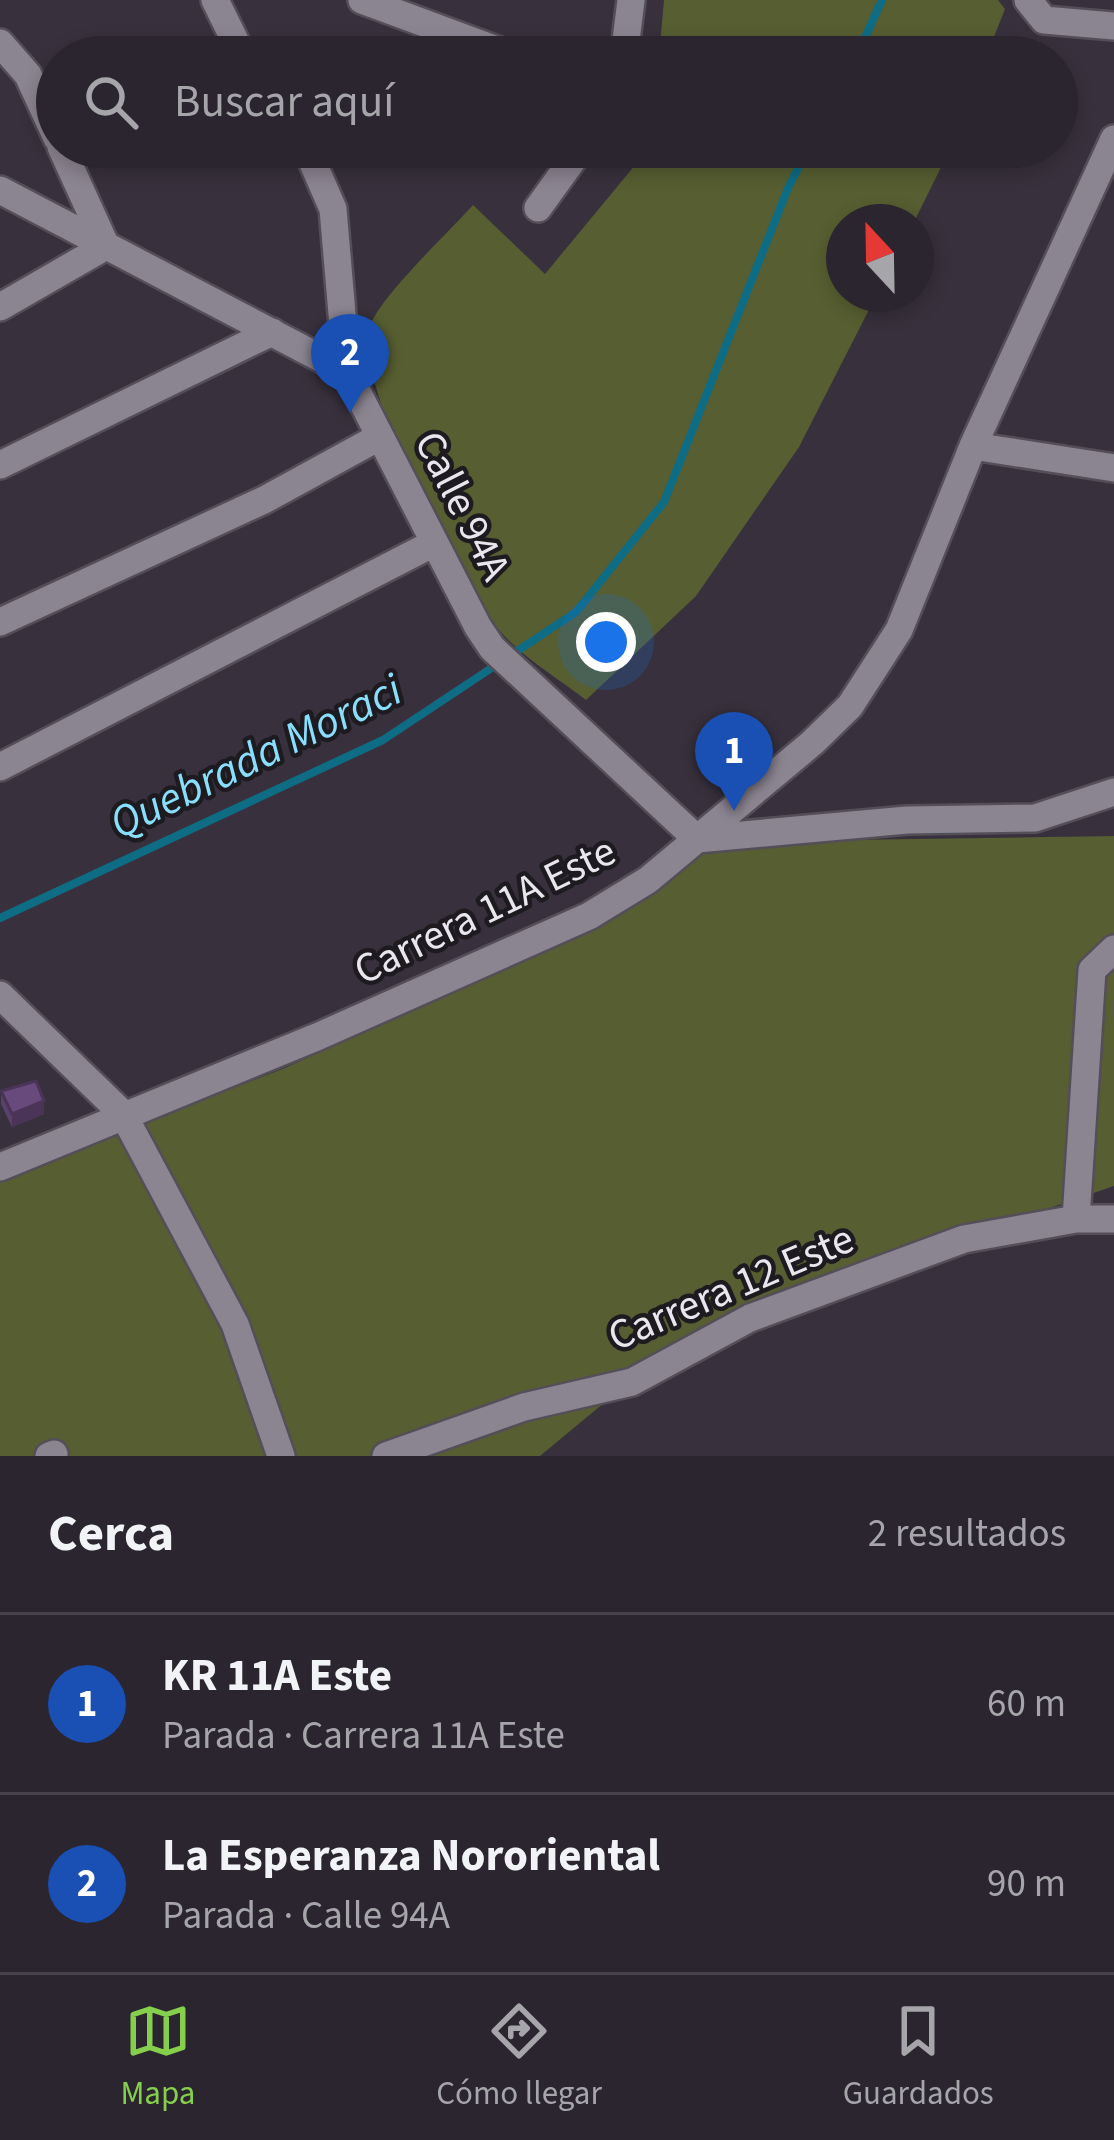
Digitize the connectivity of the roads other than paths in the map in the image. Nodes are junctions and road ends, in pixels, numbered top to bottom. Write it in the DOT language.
graph roads {
  1 [pos="215,0"];
  2 [pos="631,0"];
  3 [pos="1028,0"];
  4 [pos="372,2"];
  5 [pos="1114,26"];
  6 [pos="233,36"];
  7 [pos="461,36"];
  8 [pos="627,36"];
  9 [pos="0,44"];
  10 [pos="36,92"];
  11 [pos="1114,139"];
  12 [pos="71,168"];
  13 [pos="315,168"];
  14 [pos="567,168"];
  15 [pos="0,190"];
  16 [pos="538,208"];
  17 [pos="106,246"];
  18 [pos="0,307"];
  19 [pos="272,332"];
  20 [pos="347,372"];
  21 [pos="380,437"];
  22 [pos="973,446"];
  23 [pos="0,465"];
  24 [pos="1114,468"];
  25 [pos="434,543"];
  26 [pos="0,622"];
  27 [pos="0,767"];
  28 [pos="1114,792"];
  29 [pos="697,839"];
  30 [pos="1109,952"];
  31 [pos="0,995"];
  32 [pos="1085,1087"];
  33 [pos="1114,1087"];
  34 [pos="123,1114"];
  35 [pos="0,1167"];
  36 [pos="1076,1219"];
  37 [pos="1114,1219"];
  38 [pos="281,1456"];
  39 [pos="386,1456"];
  1 -- 6 [label="street"];
  2 -- 8 [label="street"];
  3 -- 5 [label="street"];
  4 -- 7 [label="street"];
  9 -- 10 [label="street"];
  11 -- 22 [label="street, Carrera 11A Este"];
  12 -- 17 [label="street"];
  13 -- 20 [label="street"];
  14 -- 16 [label="street"];
  15 -- 17 [label="street"];
  17 -- 18 [label="street"];
  17 -- 19 [label="street"];
  19 -- 20 [label="street"];
  19 -- 23 [label="street"];
  20 -- 21 [label="street, Calle 94A"];
  21 -- 25 [label="street, Calle 94A"];
  21 -- 26 [label="street"];
  22 -- 24 [label="street"];
  22 -- 29 [label="street, Carrera 11A Este"];
  25 -- 27 [label="street"];
  25 -- 29 [label="street, Calle 94A"];
  28 -- 29 [label="street"];
  29 -- 34 [label="street, Carrera 11A Este"];
  30 -- 32 [label="street"];
  31 -- 34 [label="street"];
  32 -- 33 [label="street"];
  32 -- 36 [label="street"];
  34 -- 35 [label="street, Carrera 11A Este"];
  34 -- 38 [label="street"];
  36 -- 37 [label="street, Carrera 12 Este"];
  36 -- 39 [label="street, Carrera 12 Este"];
}
